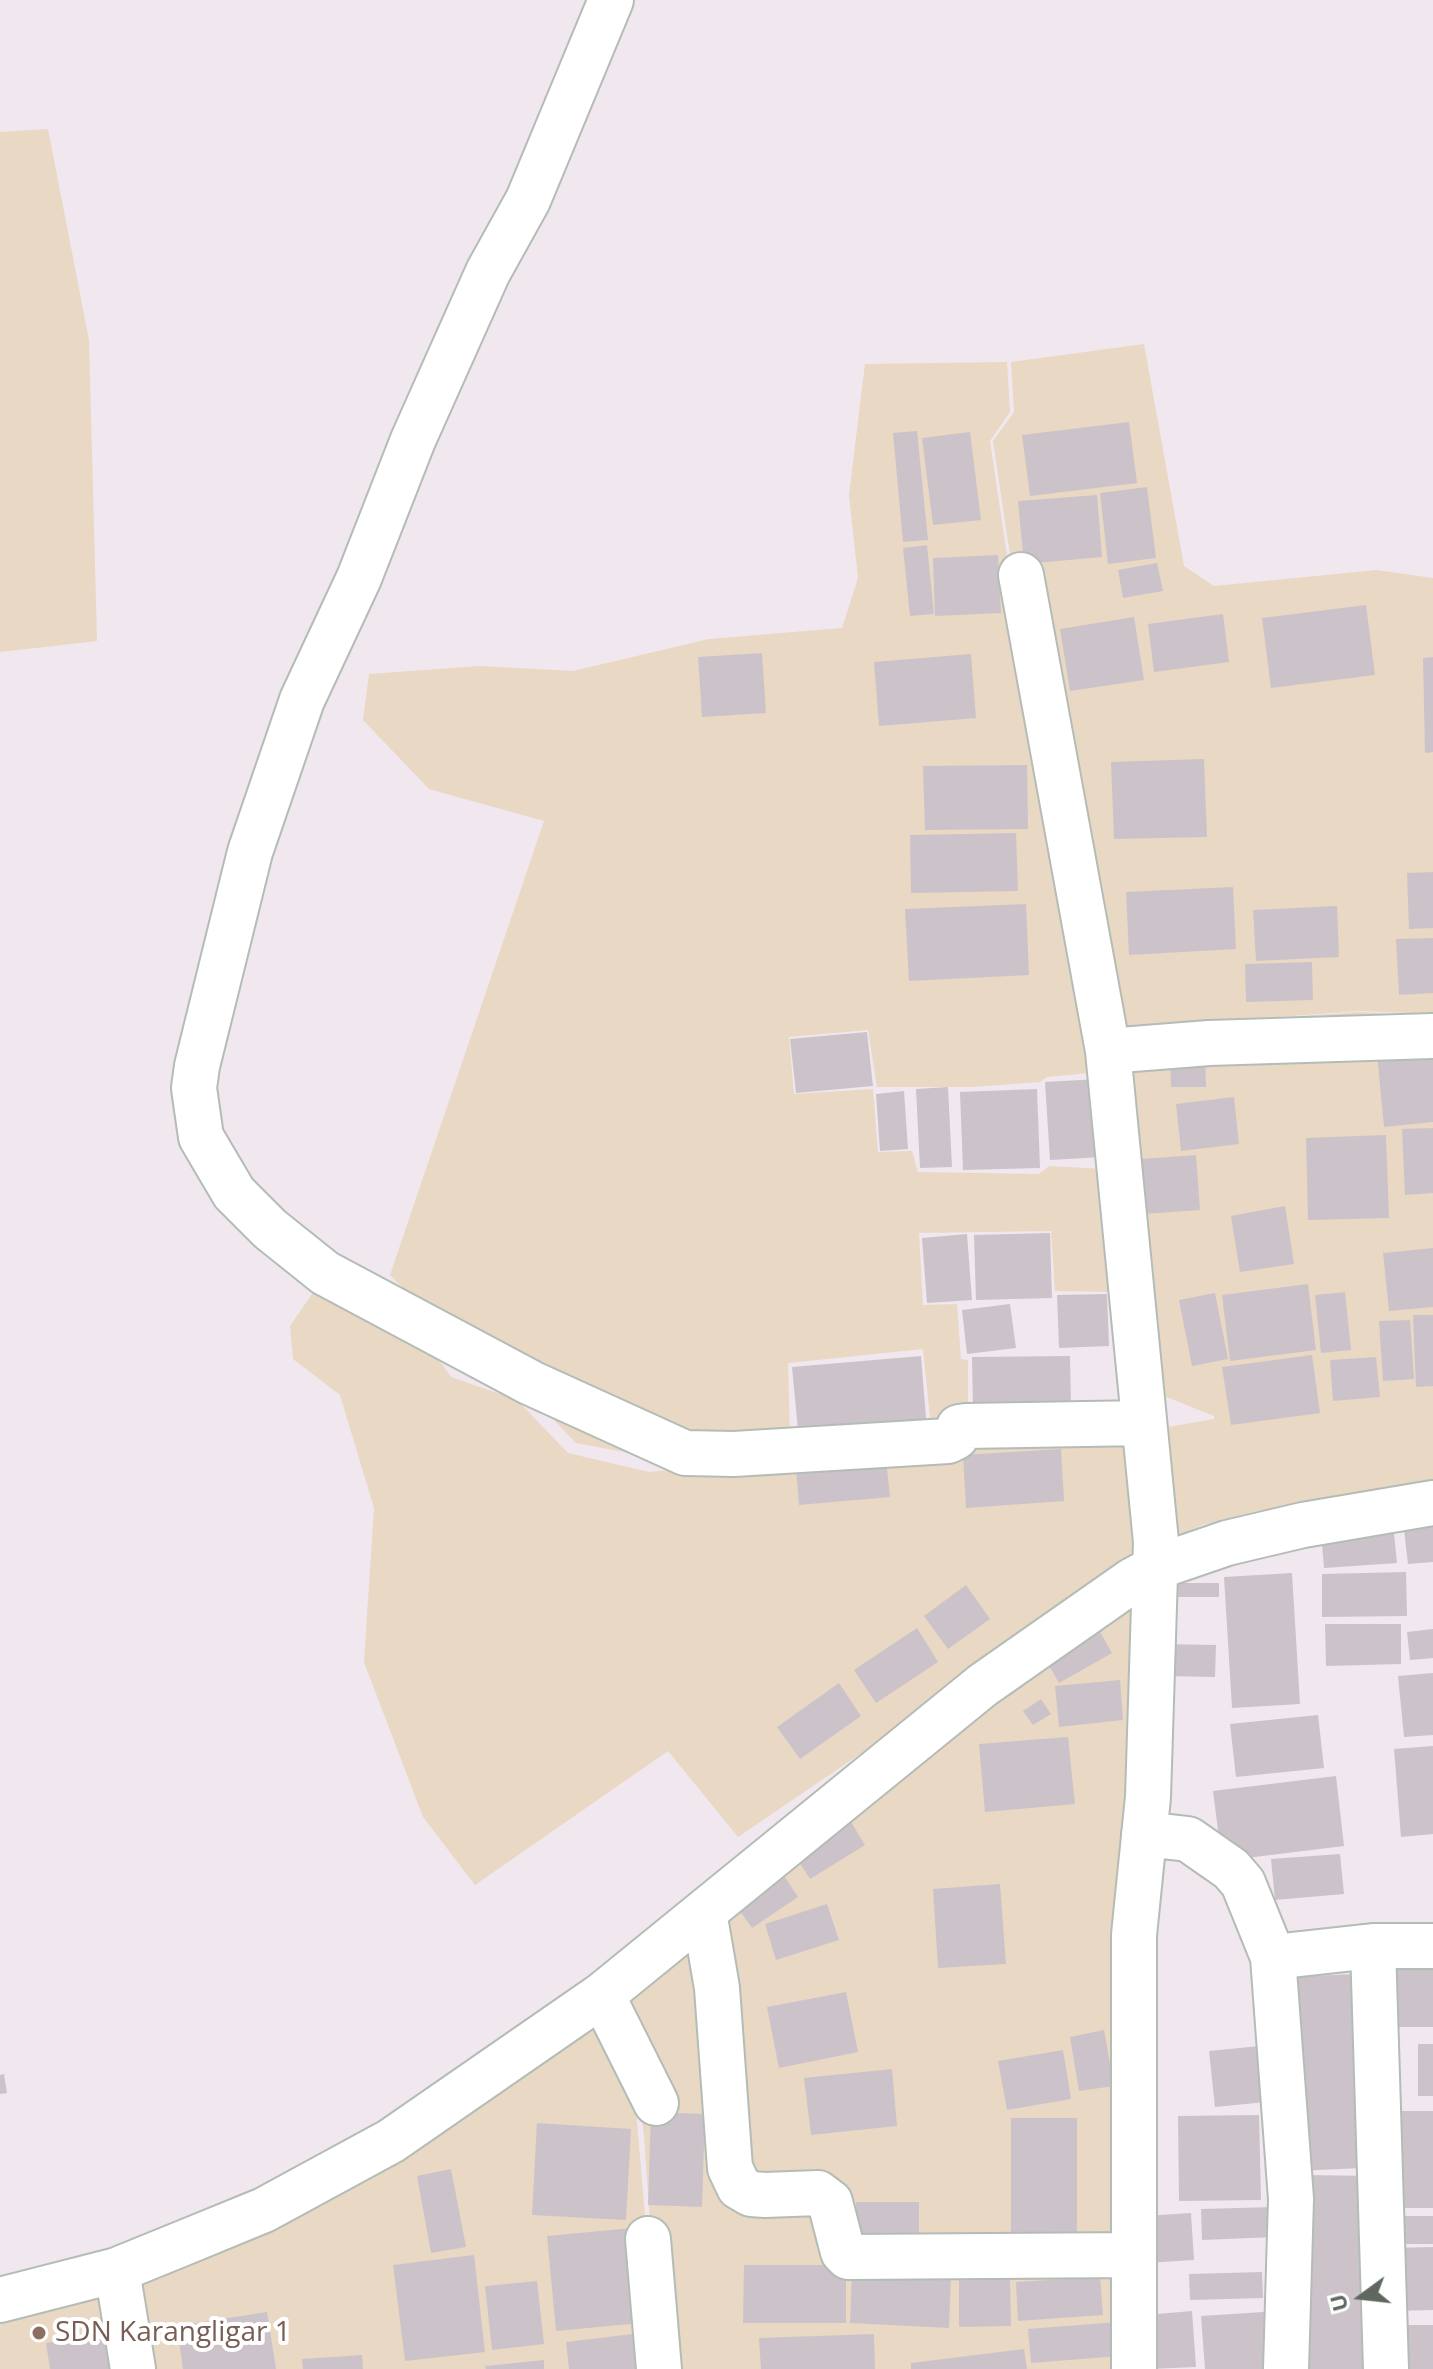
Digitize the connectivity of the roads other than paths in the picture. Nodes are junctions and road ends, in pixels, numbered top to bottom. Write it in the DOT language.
graph roads {
  1 [pos="611,0"];
  2 [pos="1021,575"];
  3 [pos="1433,1036"];
  4 [pos="1108,1051"];
  5 [pos="1144,1423"];
  6 [pos="1433,1503"];
  7 [pos="1155,1539"];
  8 [pos="1144,1834"];
  9 [pos="704,1912"];
  10 [pos="1373,1946"];
  11 [pos="1433,1946"];
  12 [pos="1273,1957"];
  13 [pos="602,1995"];
  14 [pos="656,2103"];
  15 [pos="648,2239"];
  16 [pos="1133,2255"];
  17 [pos="117,2270"];
  18 [pos="0,2300"];
  19 [pos="133,2369"];
  20 [pos="659,2369"];
  21 [pos="1134,2369"];
  22 [pos="1286,2369"];
  23 [pos="1386,2369"];
  1 -- 5 [label="street"];
  2 -- 4 [label="street"];
  3 -- 4 [label="street"];
  4 -- 5 [label="street"];
  5 -- 7 [label="street"];
  6 -- 7 [label="street"];
  7 -- 8 [label="street"];
  7 -- 9 [label="street"];
  8 -- 12 [label="street"];
  8 -- 16 [label="street"];
  9 -- 13 [label="street"];
  9 -- 16 [label="street"];
  10 -- 11 [label="street"];
  10 -- 12 [label="street"];
  10 -- 23 [label="street"];
  12 -- 22 [label="street"];
  13 -- 14 [label="street"];
  13 -- 17 [label="street"];
  15 -- 20 [label="street"];
  16 -- 21 [label="street"];
  17 -- 18 [label="street"];
  17 -- 19 [label="street"];
}
